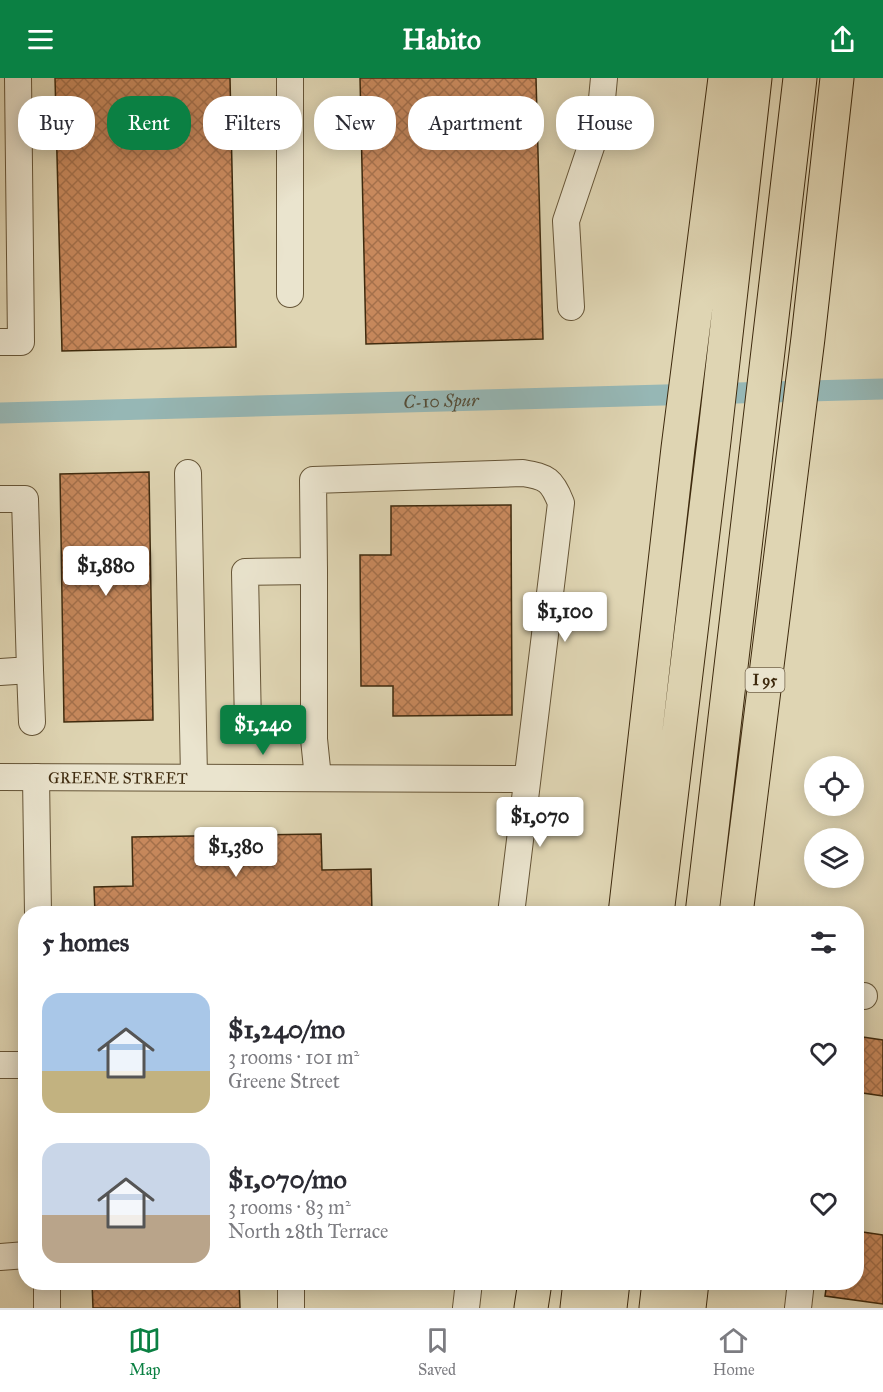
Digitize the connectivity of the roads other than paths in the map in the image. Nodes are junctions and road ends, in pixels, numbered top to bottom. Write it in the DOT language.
graph roads {
  1 [pos="18,78"];
  2 [pos="290,78"];
  3 [pos="604,78"];
  4 [pos="725,78"];
  5 [pos="755,78"];
  6 [pos="801,78"];
  7 [pos="837,78"];
  8 [pos="290,294"];
  9 [pos="571,307"];
  10 [pos="0,342"];
  11 [pos="188,473"];
  12 [pos="0,499"];
  13 [pos="314,571"];
  14 [pos="30,670"];
  15 [pos="0,672"];
  16 [pos="32,722"];
  17 [pos="248,727"];
  18 [pos="641,775"];
  19 [pos="0,777"];
  20 [pos="36,777"];
  21 [pos="194,777"];
  22 [pos="318,778"];
  23 [pos="526,778"];
  24 [pos="38,906"];
  25 [pos="512,906"];
  26 [pos="604,906"];
  27 [pos="625,906"];
  28 [pos="658,906"];
  29 [pos="703,906"];
  30 [pos="737,906"];
  31 [pos="0,1065"];
  32 [pos="18,1065"];
  33 [pos="18,1256"];
  34 [pos="0,1257"];
  35 [pos="47,1290"];
  36 [pos="291,1290"];
  37 [pos="468,1290"];
  38 [pos="534,1290"];
  39 [pos="579,1290"];
  40 [pos="612,1290"];
  41 [pos="658,1290"];
  42 [pos="691,1290"];
  43 [pos="706,1290"];
  44 [pos="800,1290"];
  45 [pos="47,1308"];
  46 [pos="291,1308"];
  47 [pos="466,1308"];
  48 [pos="531,1308"];
  49 [pos="577,1308"];
  50 [pos="610,1308"];
  51 [pos="656,1308"];
  52 [pos="689,1308"];
  53 [pos="705,1308"];
  54 [pos="798,1308"];
  1 -- 10 [label="street"];
  2 -- 8 [label="street"];
  3 -- 9 [label="street"];
  4 -- 18 [label="highway"];
  5 -- 28 [label="highway"];
  6 -- 29 [label="highway"];
  7 -- 30 [label="highway, I 95"];
  11 -- 21 [label="street"];
  12 -- 14 [label="street"];
  13 -- 17 [label="street"];
  13 -- 22 [label="street"];
  13 -- 23 [label="street"];
  14 -- 15 [label="street"];
  14 -- 16 [label="street"];
  18 -- 26 [label="highway"];
  18 -- 27 [label="highway"];
  19 -- 20 [label="street, GREENE STREET"];
  20 -- 21 [label="street, GREENE STREET"];
  20 -- 24 [label="street"];
  21 -- 22 [label="street, GREENE STREET"];
  22 -- 23 [label="street, GREENE STREET"];
  23 -- 25 [label="street"];
  31 -- 32 [label="street"];
  33 -- 34 [label="street"];
  35 -- 45 [label="street"];
  36 -- 46 [label="street"];
  37 -- 47 [label="street"];
  38 -- 48 [label="highway"];
  39 -- 49 [label="highway"];
  40 -- 50 [label="highway"];
  41 -- 51 [label="highway"];
  42 -- 52 [label="highway"];
  43 -- 53 [label="highway"];
  44 -- 54 [label="street"];
}
